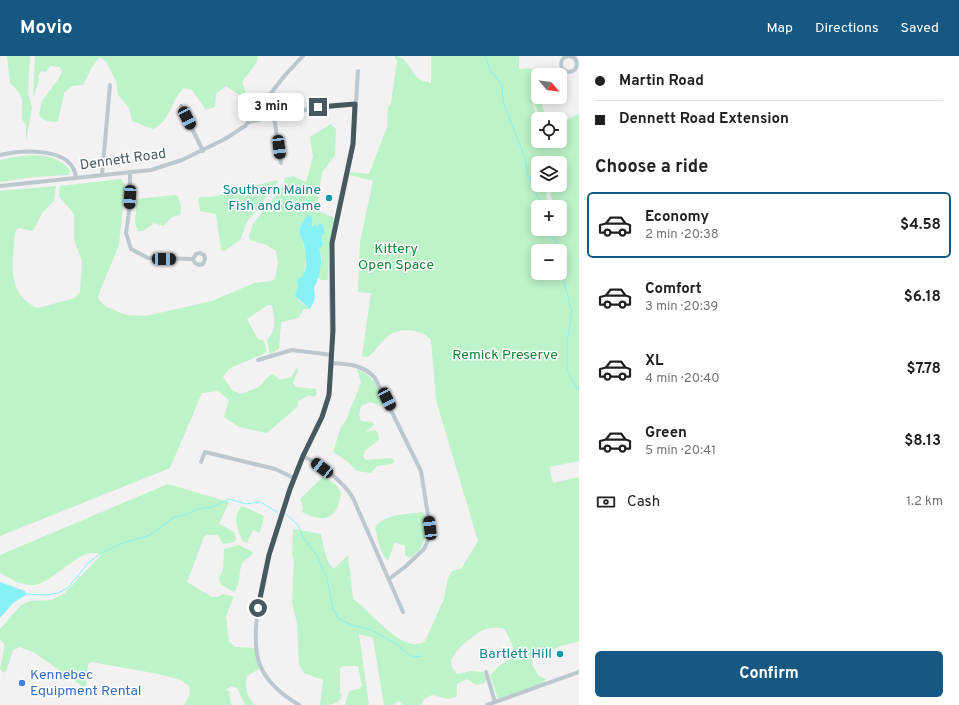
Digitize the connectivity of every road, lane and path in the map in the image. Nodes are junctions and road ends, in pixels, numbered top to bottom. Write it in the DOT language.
graph roads {
  1 [pos="303,56"];
  2 [pos="358,71"];
  3 [pos="110,85"];
  4 [pos="355,104"];
  5 [pos="181,106"];
  6 [pos="274,117"];
  7 [pos="249,122"];
  8 [pos="203,151"];
  9 [pos="0,155"];
  10 [pos="281,163"];
  11 [pos="130,172"];
  12 [pos="102,175"];
  13 [pos="76,178"];
  14 [pos="0,186"];
  15 [pos="193,259"];
  16 [pos="332,355"];
  17 [pos="258,360"];
  18 [pos="332,363"];
  19 [pos="303,456"];
  20 [pos="201,462"];
  21 [pos="294,478"];
  22 [pos="389,579"];
  23 [pos="403,612"];
  24 [pos="486,672"];
  25 [pos="579,672"];
  26 [pos="495,702"];
  27 [pos="299,705"];
  28 [pos="487,705"];
  1 -- 7 [label="street, Dennett Road"];
  2 -- 4 [label="street"];
  3 -- 12 [label="street"];
  4 -- 6 [label="street"];
  4 -- 16 [label="street"];
  5 -- 8 [label="street"];
  6 -- 7 [label="street"];
  6 -- 10 [label="street"];
  7 -- 8 [label="street, Dennett Road"];
  8 -- 11 [label="street, Dennett Road"];
  9 -- 13 [label="street"];
  11 -- 12 [label="street, Dennett Road"];
  11 -- 15 [label="street"];
  12 -- 13 [label="street, Dennett Road"];
  13 -- 14 [label="street, Dennett Road"];
  16 -- 17 [label="street"];
  16 -- 18 [label="street"];
  18 -- 19 [label="street"];
  18 -- 22 [label="street"];
  19 -- 21 [label="street"];
  19 -- 22 [label="street"];
  20 -- 21 [label="street"];
  21 -- 27 [label="street"];
  22 -- 23 [label="street"];
  24 -- 26 [label="street"];
  25 -- 26 [label="street"];
  26 -- 28 [label="street"];
}
